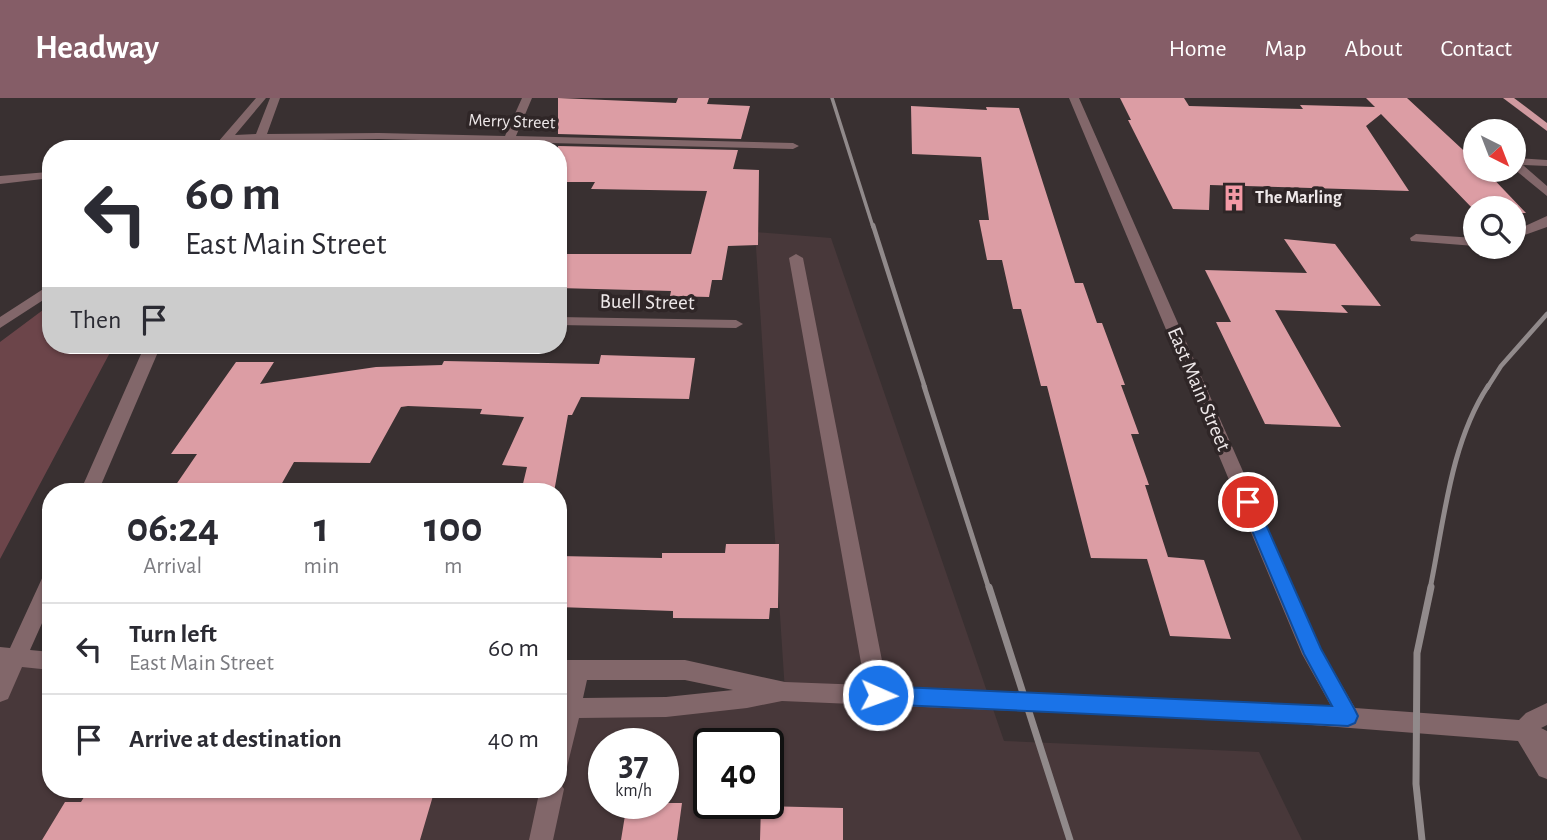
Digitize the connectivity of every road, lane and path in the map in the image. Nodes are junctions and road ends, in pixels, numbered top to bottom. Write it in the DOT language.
graph roads {
  1 [pos="261,98"];
  2 [pos="275,98"];
  3 [pos="527,98"];
  4 [pos="1074,98"];
  5 [pos="1508,98"];
  6 [pos="1547,128"];
  7 [pos="261,137"];
  8 [pos="229,138"];
  9 [pos="509,139"];
  10 [pos="260,140"];
  11 [pos="550,140"];
  12 [pos="567,140"];
  13 [pos="793,146"];
  14 [pos="1526,162"];
  15 [pos="1547,163"];
  16 [pos="1526,173"];
  17 [pos="42,176"];
  18 [pos="0,180"];
  19 [pos="1547,192"];
  20 [pos="1547,220"];
  21 [pos="1526,231"];
  22 [pos="1416,238"];
  23 [pos="1463,241"];
  24 [pos="796,258"];
  25 [pos="42,294"];
  26 [pos="567,321"];
  27 [pos="0,324"];
  28 [pos="736,324"];
  29 [pos="149,354"];
  30 [pos="93,483"];
  31 [pos="42,596"];
  32 [pos="8,657"];
  33 [pos="42,660"];
  34 [pos="568,670"];
  35 [pos="0,692"];
  36 [pos="785,692"];
  37 [pos="878,695"];
  38 [pos="567,708"];
  39 [pos="1547,713"];
  40 [pos="1348,716"];
  41 [pos="1524,731"];
  42 [pos="1547,742"];
  43 [pos="1547,768"];
  44 [pos="550,798"];
  45 [pos="541,840"];
  1 -- 8 [label="street"];
  2 -- 7 [label="street"];
  3 -- 9 [label="street"];
  4 -- 40 [label="street, East Main Street"];
  5 -- 6 [label="main road"];
  7 -- 8 [label="street, Merry Street"];
  7 -- 9 [label="street, Merry Street"];
  7 -- 10 [label="street"];
  9 -- 11 [label="street, Merry Street"];
  12 -- 13 [label="street, Merry Street"];
  14 -- 15 [label="street"];
  16 -- 19 [label="street"];
  17 -- 18 [label="street"];
  20 -- 21 [label="street"];
  22 -- 23 [label="street"];
  24 -- 37 [label="street"];
  25 -- 27 [label="street"];
  26 -- 28 [label="street, Buell Street"];
  29 -- 30 [label="street"];
  31 -- 32 [label="street"];
  32 -- 33 [label="street"];
  32 -- 35 [label="street"];
  34 -- 36 [label="street"];
  36 -- 37 [label="street"];
  36 -- 38 [label="street"];
  37 -- 40 [label="street"];
  39 -- 41 [label="street"];
  40 -- 41 [label="street"];
  41 -- 42 [label="street"];
  41 -- 43 [label="street"];
  44 -- 45 [label="street"];
}
